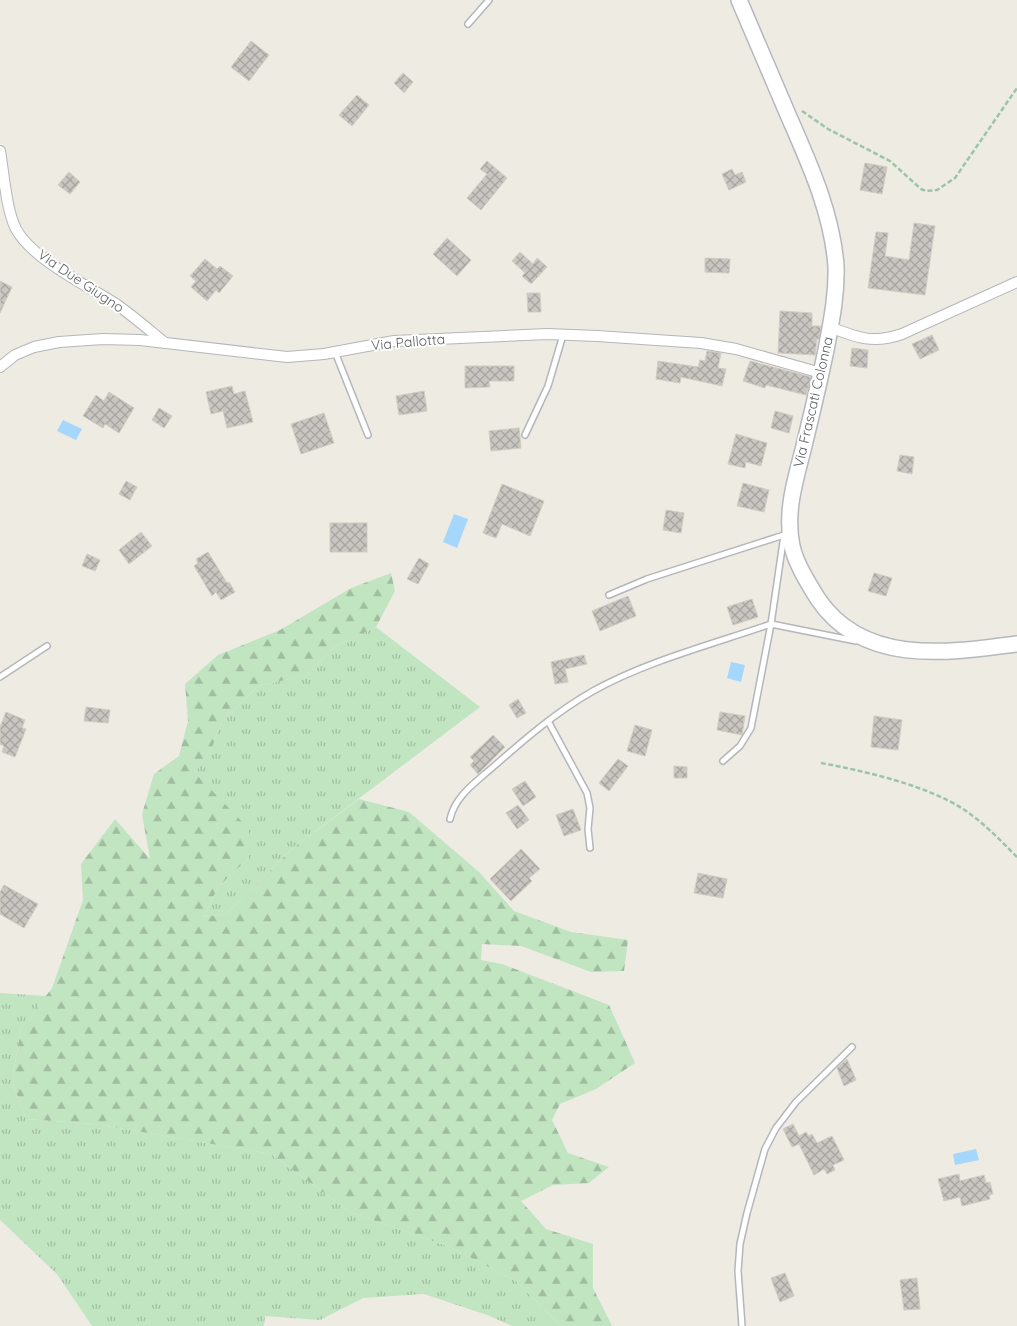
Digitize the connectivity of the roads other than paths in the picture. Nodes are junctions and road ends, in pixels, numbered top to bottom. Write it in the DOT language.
graph roads {
  1 [pos="489,0"];
  2 [pos="738,0"];
  3 [pos="468,24"];
  4 [pos="0,151"];
  5 [pos="1017,282"];
  6 [pos="830,327"];
  7 [pos="563,334"];
  8 [pos="165,343"];
  9 [pos="335,352"];
  10 [pos="0,367"];
  11 [pos="821,373"];
  12 [pos="368,435"];
  13 [pos="525,435"];
  14 [pos="791,498"];
  15 [pos="784,535"];
  16 [pos="609,595"];
  17 [pos="771,624"];
  18 [pos="1017,644"];
  19 [pos="47,646"];
  20 [pos="901,649"];
  21 [pos="0,677"];
  22 [pos="548,720"];
  23 [pos="723,761"];
  24 [pos="450,819"];
  25 [pos="590,848"];
  26 [pos="852,1047"];
  27 [pos="742,1326"];
  1 -- 3 [label="lane"];
  2 -- 6 [label="street, Via Frascati Colonna"];
  4 -- 8 [label="street, Via Due Giugno"];
  5 -- 6 [label="street"];
  6 -- 11 [label="street, Via Frascati Colonna"];
  7 -- 9 [label="street, Via Pallotta"];
  7 -- 11 [label="street, Via Pallotta"];
  7 -- 13 [label="lane"];
  8 -- 9 [label="street, Via Pallotta"];
  8 -- 10 [label="street, Via Pallotta"];
  9 -- 12 [label="lane"];
  11 -- 14 [label="street, Via Frascati Colonna"];
  14 -- 15 [label="lane"];
  14 -- 20 [label="street, Via Frascati Colonna"];
  15 -- 16 [label="lane"];
  15 -- 17 [label="lane"];
  17 -- 20 [label="lane"];
  17 -- 22 [label="lane"];
  17 -- 23 [label="lane"];
  18 -- 20 [label="street, Via Frascati Colonna"];
  19 -- 21 [label="lane"];
  22 -- 24 [label="lane"];
  22 -- 25 [label="lane"];
  26 -- 27 [label="lane"];
}
